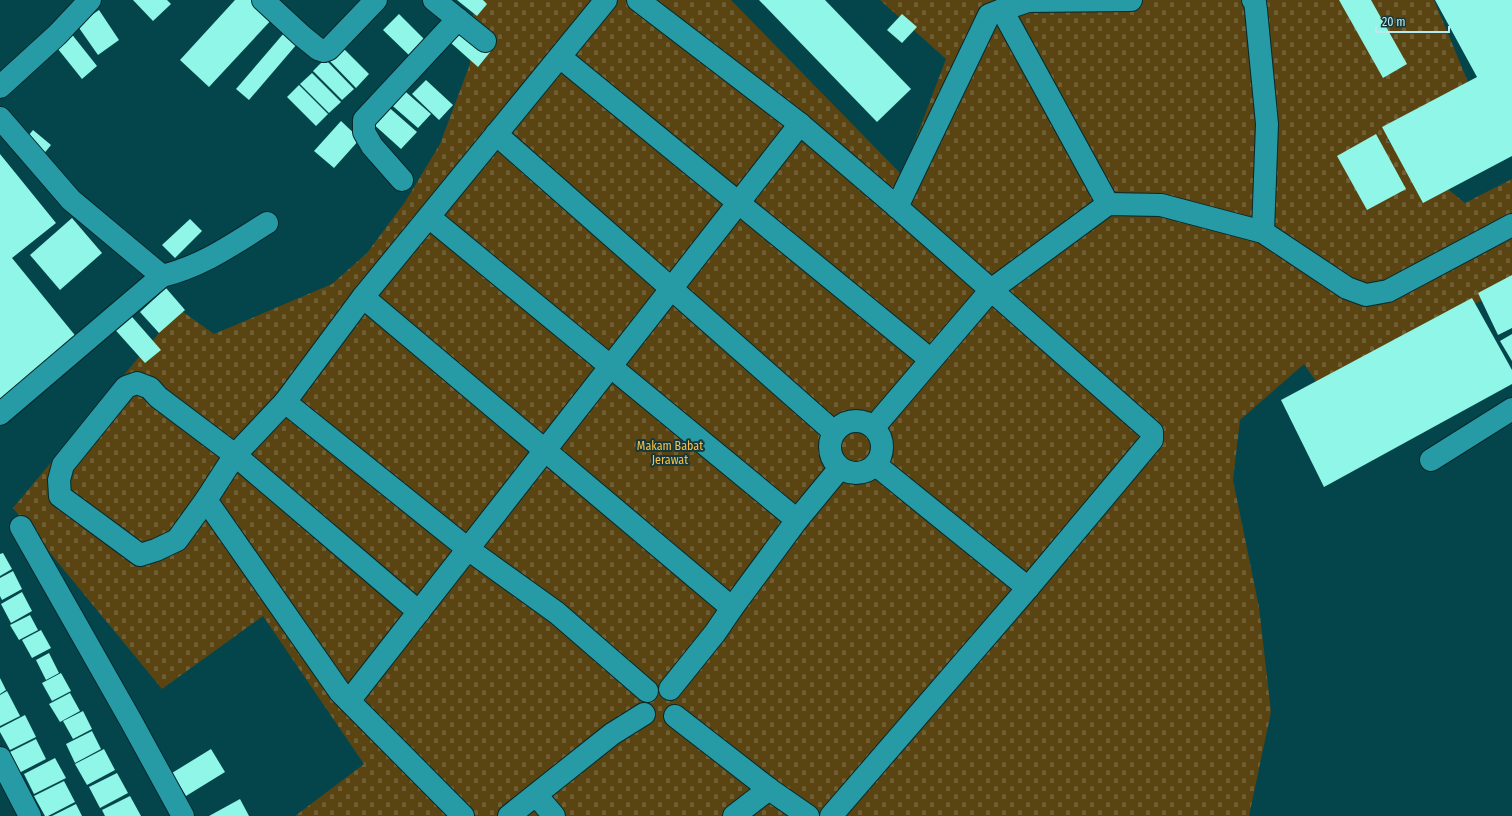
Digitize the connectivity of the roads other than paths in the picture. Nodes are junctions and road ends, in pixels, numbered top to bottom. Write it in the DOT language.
graph roads {
  1 [pos="90,0"];
  2 [pos="263,0"];
  3 [pos="376,0"];
  4 [pos="434,0"];
  5 [pos="606,0"];
  6 [pos="638,0"];
  7 [pos="1131,0"];
  8 [pos="1253,0"];
  9 [pos="1002,10"];
  10 [pos="458,19"];
  11 [pos="485,41"];
  12 [pos="560,57"];
  13 [pos="0,87"];
  14 [pos="0,118"];
  15 [pos="800,124"];
  16 [pos="496,134"];
  17 [pos="402,180"];
  18 [pos="738,202"];
  19 [pos="1108,204"];
  20 [pos="897,207"];
  21 [pos="429,217"];
  22 [pos="267,223"];
  23 [pos="1512,225"];
  24 [pos="1263,232"];
  25 [pos="162,276"];
  26 [pos="671,288"];
  27 [pos="992,290"];
  28 [pos="363,297"];
  29 [pos="932,360"];
  30 [pos="610,366"];
  31 [pos="285,402"];
  32 [pos="1512,409"];
  33 [pos="0,414"];
  34 [pos="874,427"];
  35 [pos="834,432"];
  36 [pos="545,450"];
  37 [pos="235,455"];
  38 [pos="1431,460"];
  39 [pos="876,465"];
  40 [pos="840,468"];
  41 [pos="206,500"];
  42 [pos="797,520"];
  43 [pos="21,527"];
  44 [pos="468,549"];
  45 [pos="1028,588"];
  46 [pos="732,608"];
  47 [pos="419,612"];
  48 [pos="670,689"];
  49 [pos="647,691"];
  50 [pos="349,701"];
  51 [pos="644,714"];
  52 [pos="676,716"];
  53 [pos="0,758"];
  54 [pos="769,789"];
  55 [pos="536,795"];
  56 [pos="30,816"];
  57 [pos="183,816"];
  58 [pos="463,816"];
  59 [pos="509,816"];
  60 [pos="554,816"];
  61 [pos="734,816"];
  62 [pos="808,816"];
  63 [pos="831,816"];
  1 -- 13 [label="street"];
  2 -- 3 [label="street"];
  4 -- 10 [label="street"];
  5 -- 12 [label="street"];
  6 -- 15 [label="street"];
  7 -- 9 [label="street"];
  8 -- 24 [label="street"];
  9 -- 19 [label="street"];
  9 -- 20 [label="street"];
  10 -- 11 [label="street"];
  10 -- 17 [label="street"];
  12 -- 16 [label="street"];
  12 -- 18 [label="street"];
  14 -- 25 [label="street"];
  15 -- 18 [label="street"];
  15 -- 20 [label="street"];
  16 -- 21 [label="street"];
  16 -- 26 [label="street"];
  18 -- 26 [label="street"];
  18 -- 29 [label="street"];
  19 -- 24 [label="street"];
  19 -- 27 [label="street"];
  20 -- 27 [label="street"];
  21 -- 28 [label="street"];
  21 -- 30 [label="street"];
  22 -- 25 [label="street"];
  23 -- 24 [label="street"];
  25 -- 33 [label="street"];
  26 -- 30 [label="street"];
  26 -- 35 [label="street"];
  27 -- 29 [label="street"];
  27 -- 45 [label="street"];
  28 -- 31 [label="street"];
  28 -- 36 [label="street"];
  29 -- 34 [label="street"];
  30 -- 36 [label="street"];
  30 -- 42 [label="street"];
  31 -- 37 [label="street"];
  31 -- 44 [label="street"];
  32 -- 38 [label="street"];
  34 -- 35 [label="street"];
  34 -- 39 [label="street"];
  35 -- 40 [label="street"];
  36 -- 44 [label="street"];
  36 -- 46 [label="street"];
  37 -- 41 [label="street"];
  37 -- 41 [label="street"];
  37 -- 47 [label="street"];
  39 -- 40 [label="street"];
  39 -- 45 [label="street"];
  40 -- 42 [label="street"];
  41 -- 50 [label="street"];
  42 -- 46 [label="street"];
  43 -- 57 [label="street"];
  44 -- 47 [label="street"];
  44 -- 49 [label="street"];
  45 -- 63 [label="street"];
  46 -- 48 [label="street"];
  47 -- 50 [label="street"];
  48 -- 49 [label="street"];
  48 -- 52 [label="street"];
  49 -- 51 [label="street"];
  50 -- 58 [label="street"];
  51 -- 52 [label="street"];
  51 -- 55 [label="street"];
  52 -- 54 [label="street"];
  53 -- 56 [label="street"];
  54 -- 61 [label="street"];
  54 -- 62 [label="street"];
  55 -- 59 [label="street"];
  55 -- 60 [label="street"];
}
